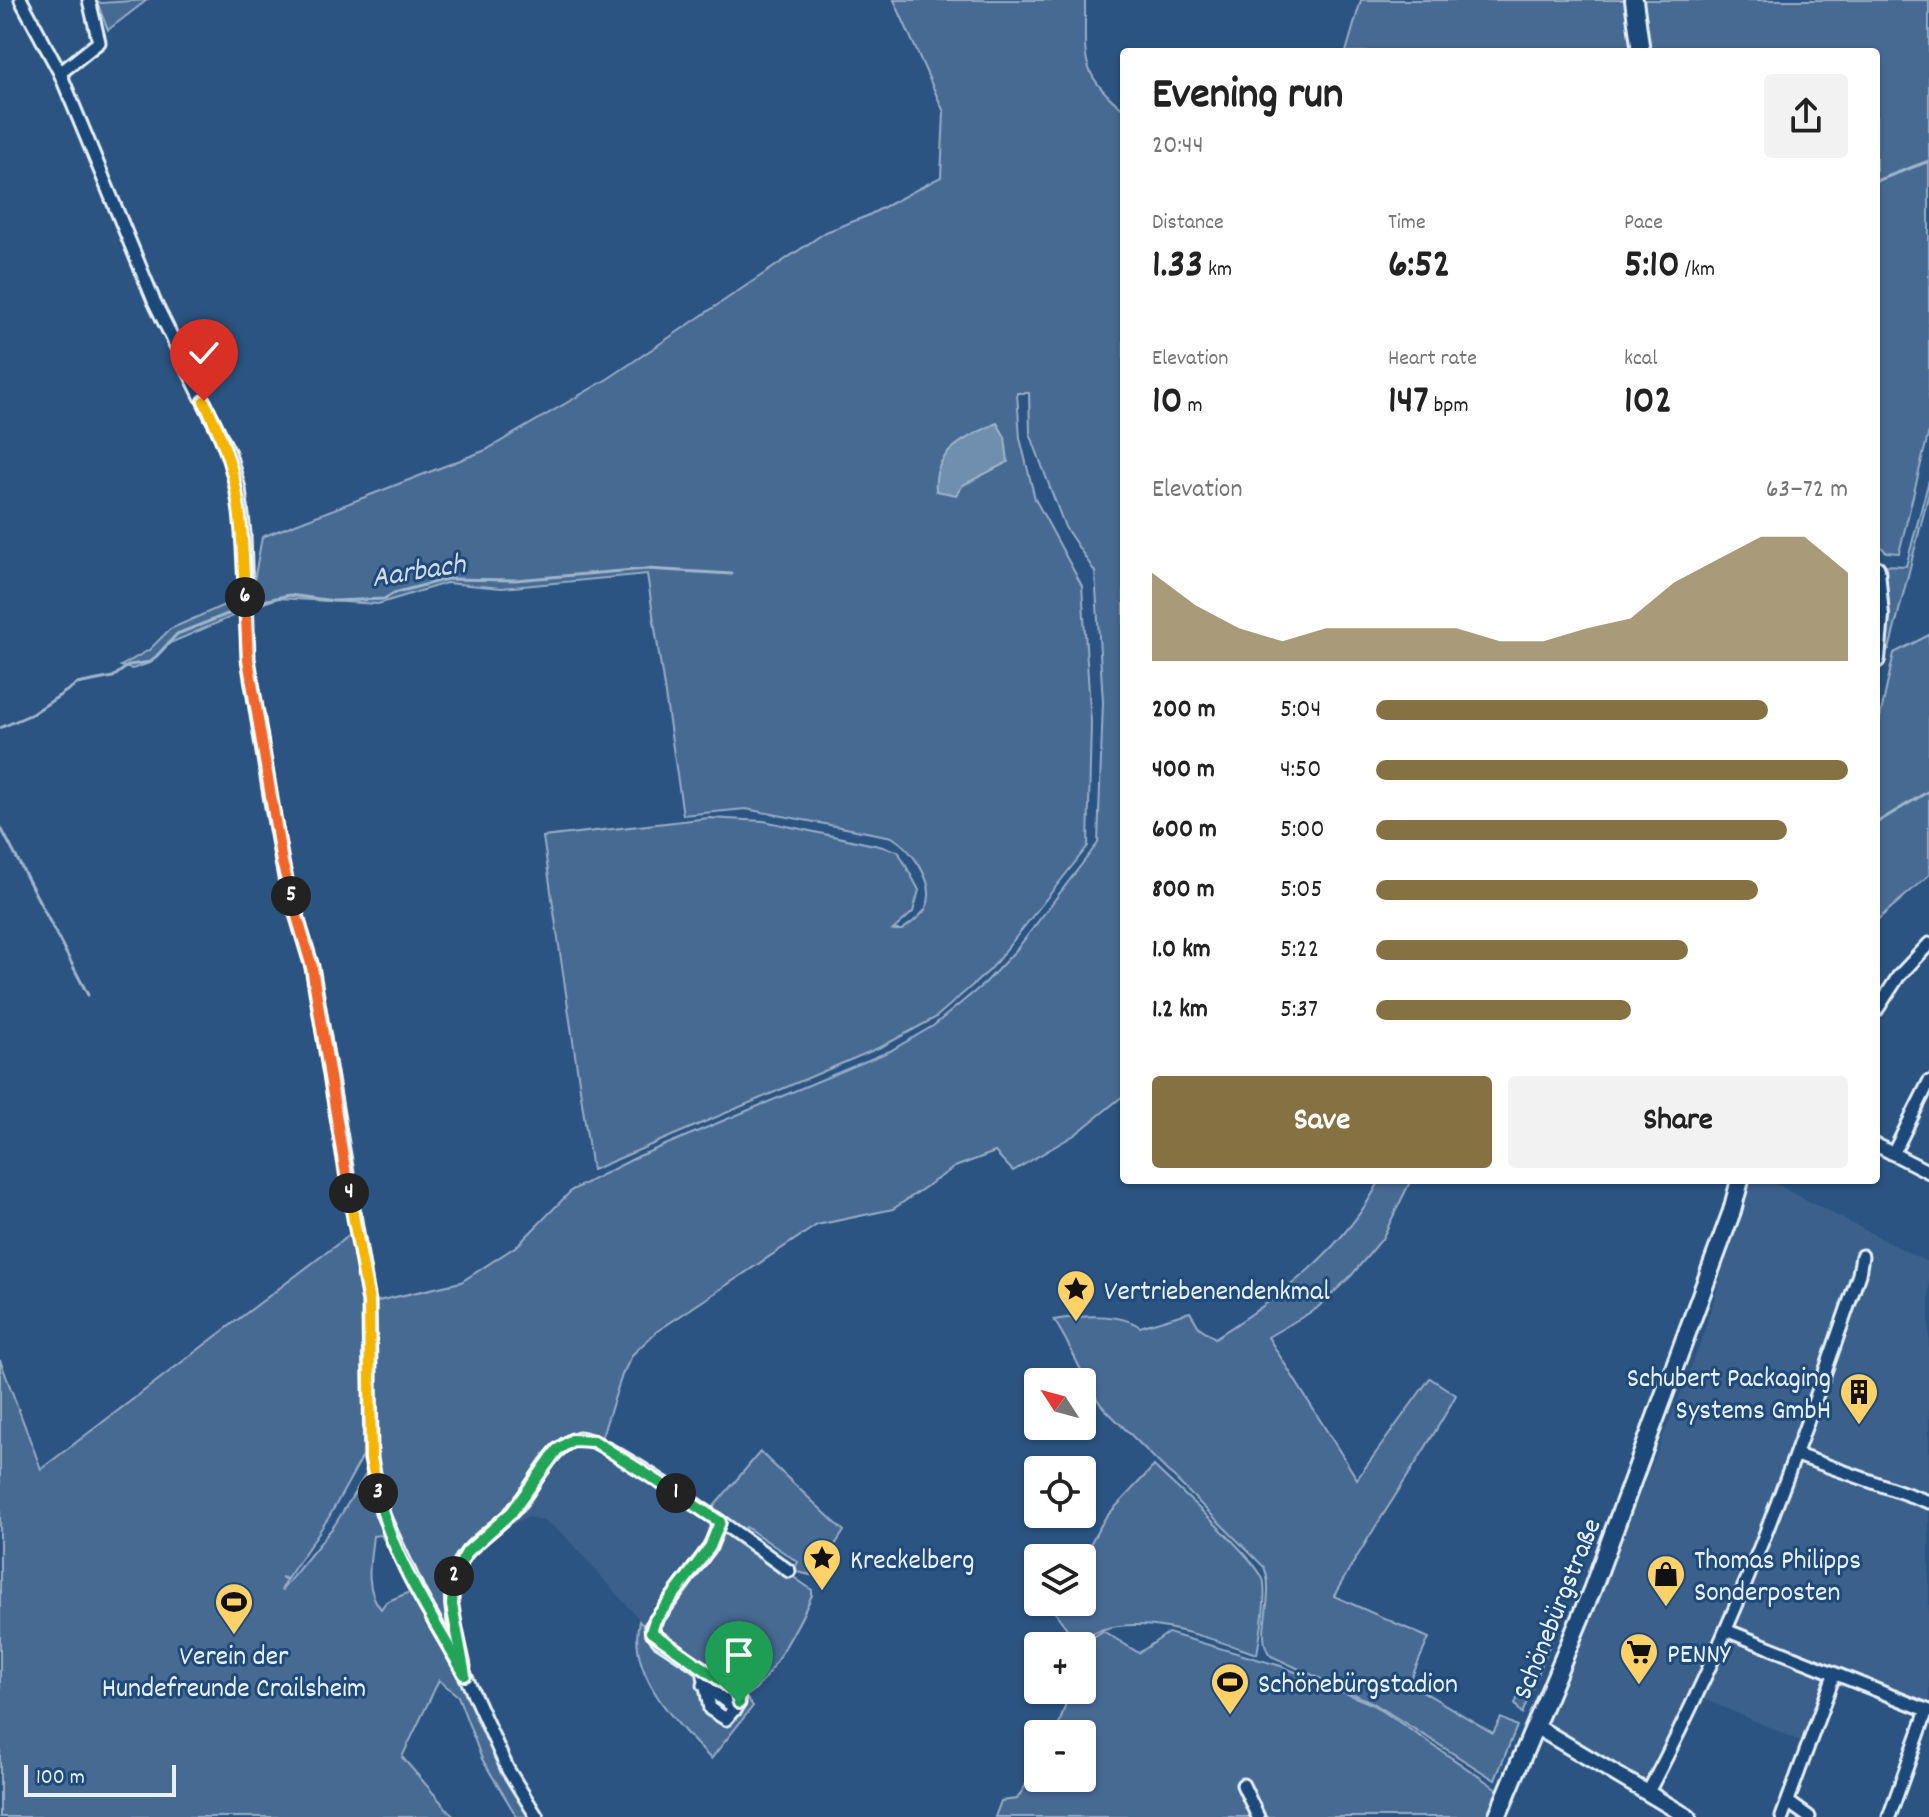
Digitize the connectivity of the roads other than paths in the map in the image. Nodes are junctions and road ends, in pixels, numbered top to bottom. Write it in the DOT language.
graph roads {
  1 [pos="21,0"];
  2 [pos="89,0"];
  3 [pos="1634,0"];
  4 [pos="1640,48"];
  5 [pos="60,73"];
  6 [pos="1929,944"];
  7 [pos="1880,1005"];
  8 [pos="1929,1082"];
  9 [pos="1880,1147"];
  10 [pos="1893,1154"];
  11 [pos="1929,1172"];
  12 [pos="1739,1184"];
  13 [pos="1862,1256"];
  14 [pos="1797,1455"];
  15 [pos="1929,1502"];
  16 [pos="720,1522"];
  17 [pos="789,1571"];
  18 [pos="1728,1631"];
  19 [pos="703,1670"];
  20 [pos="465,1675"];
  21 [pos="1834,1675"];
  22 [pos="1928,1711"];
  23 [pos="1535,1726"];
  24 [pos="1243,1785"];
  25 [pos="1647,1794"];
  26 [pos="1788,1802"];
  27 [pos="537,1817"];
  28 [pos="1258,1817"];
  29 [pos="1497,1817"];
  30 [pos="1688,1817"];
  31 [pos="1782,1817"];
  32 [pos="1809,1817"];
  33 [pos="1889,1817"];
  1 -- 5 [label="street"];
  2 -- 5 [label="street"];
  3 -- 4 [label="main road"];
  5 -- 20 [label="street"];
  6 -- 7 [label="street"];
  8 -- 10 [label="street"];
  9 -- 10 [label="street"];
  10 -- 11 [label="street"];
  12 -- 23 [label="main road, Schönebürgstraße"];
  13 -- 14 [label="street"];
  14 -- 15 [label="street"];
  14 -- 18 [label="street"];
  16 -- 17 [label="street"];
  16 -- 19 [label="street"];
  16 -- 20 [label="street"];
  18 -- 21 [label="street"];
  18 -- 25 [label="street"];
  19 -- 19 [label="street"];
  20 -- 27 [label="street"];
  21 -- 22 [label="street"];
  21 -- 26 [label="street"];
  22 -- 33 [label="street"];
  23 -- 25 [label="street"];
  23 -- 29 [label="main road, Schönebürgstraße"];
  24 -- 28 [label="street"];
  25 -- 30 [label="street"];
  26 -- 31 [label="street"];
  26 -- 32 [label="street"];
}
